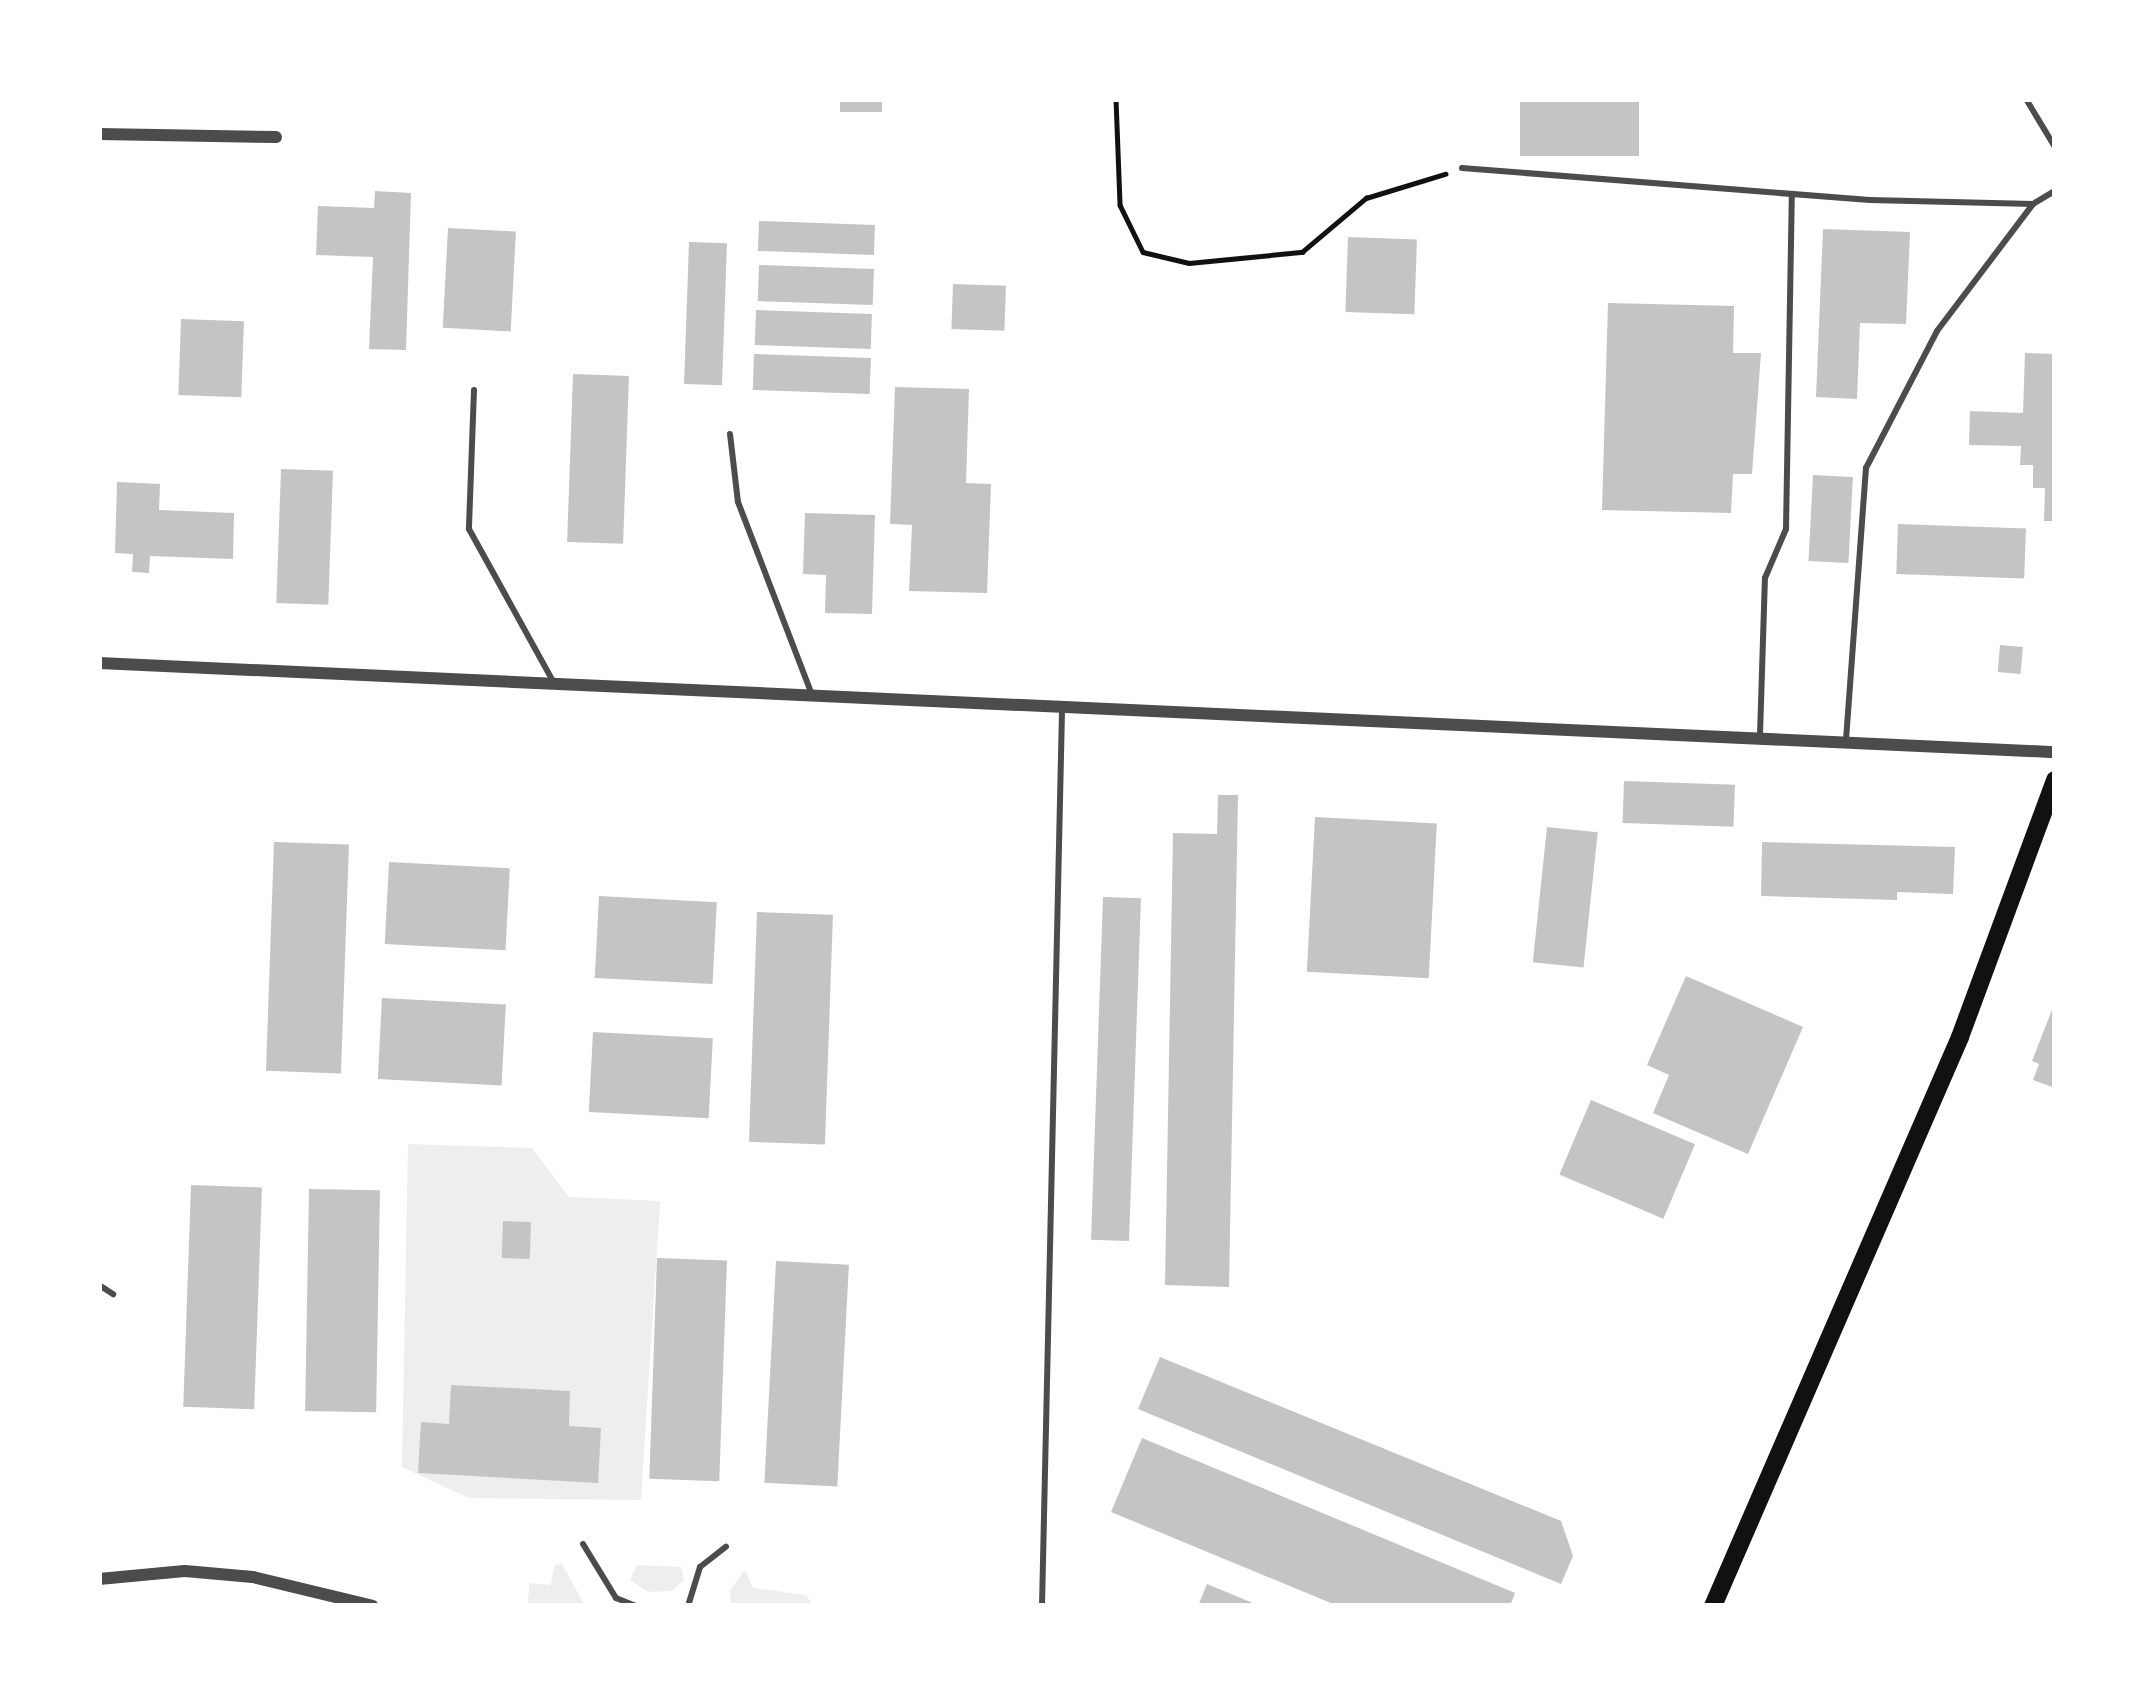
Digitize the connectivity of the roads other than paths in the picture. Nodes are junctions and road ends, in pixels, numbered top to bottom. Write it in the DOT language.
graph roads {
  1 [pos="2026,99"];
  2 [pos="99,134"];
  3 [pos="276,137"];
  4 [pos="2055,147"];
  5 [pos="1462,169"];
  6 [pos="2055,190"];
  7 [pos="1792,196"];
  8 [pos="2033,204"];
  9 [pos="474,390"];
  10 [pos="730,434"];
  11 [pos="99,663"];
  12 [pos="553,681"];
  13 [pos="811,692"];
  14 [pos="1062,704"];
  15 [pos="1760,735"];
  16 [pos="1846,740"];
  17 [pos="2055,752"];
  18 [pos="2055,780"];
  19 [pos="99,1285"];
  20 [pos="113,1294"];
  21 [pos="583,1544"];
  22 [pos="726,1547"];
  23 [pos="99,1579"];
  24 [pos="373,1606"];
  25 [pos="637,1606"];
  26 [pos="688,1606"];
  27 [pos="1042,1606"];
  28 [pos="1712,1606"];
  1 -- 4 [label="lane"];
  2 -- 3 [label="street"];
  5 -- 7 [label="lane"];
  6 -- 8 [label="lane"];
  7 -- 8 [label="lane"];
  7 -- 15 [label="lane"];
  8 -- 16 [label="lane"];
  9 -- 12 [label="lane"];
  10 -- 13 [label="lane"];
  11 -- 12 [label="street"];
  12 -- 13 [label="street"];
  13 -- 14 [label="street"];
  14 -- 15 [label="street"];
  14 -- 27 [label="lane"];
  15 -- 16 [label="street"];
  16 -- 17 [label="street"];
  18 -- 28 [label="highway"];
  19 -- 20 [label="lane"];
  21 -- 25 [label="lane"];
  22 -- 26 [label="lane"];
  23 -- 24 [label="street"];
}
